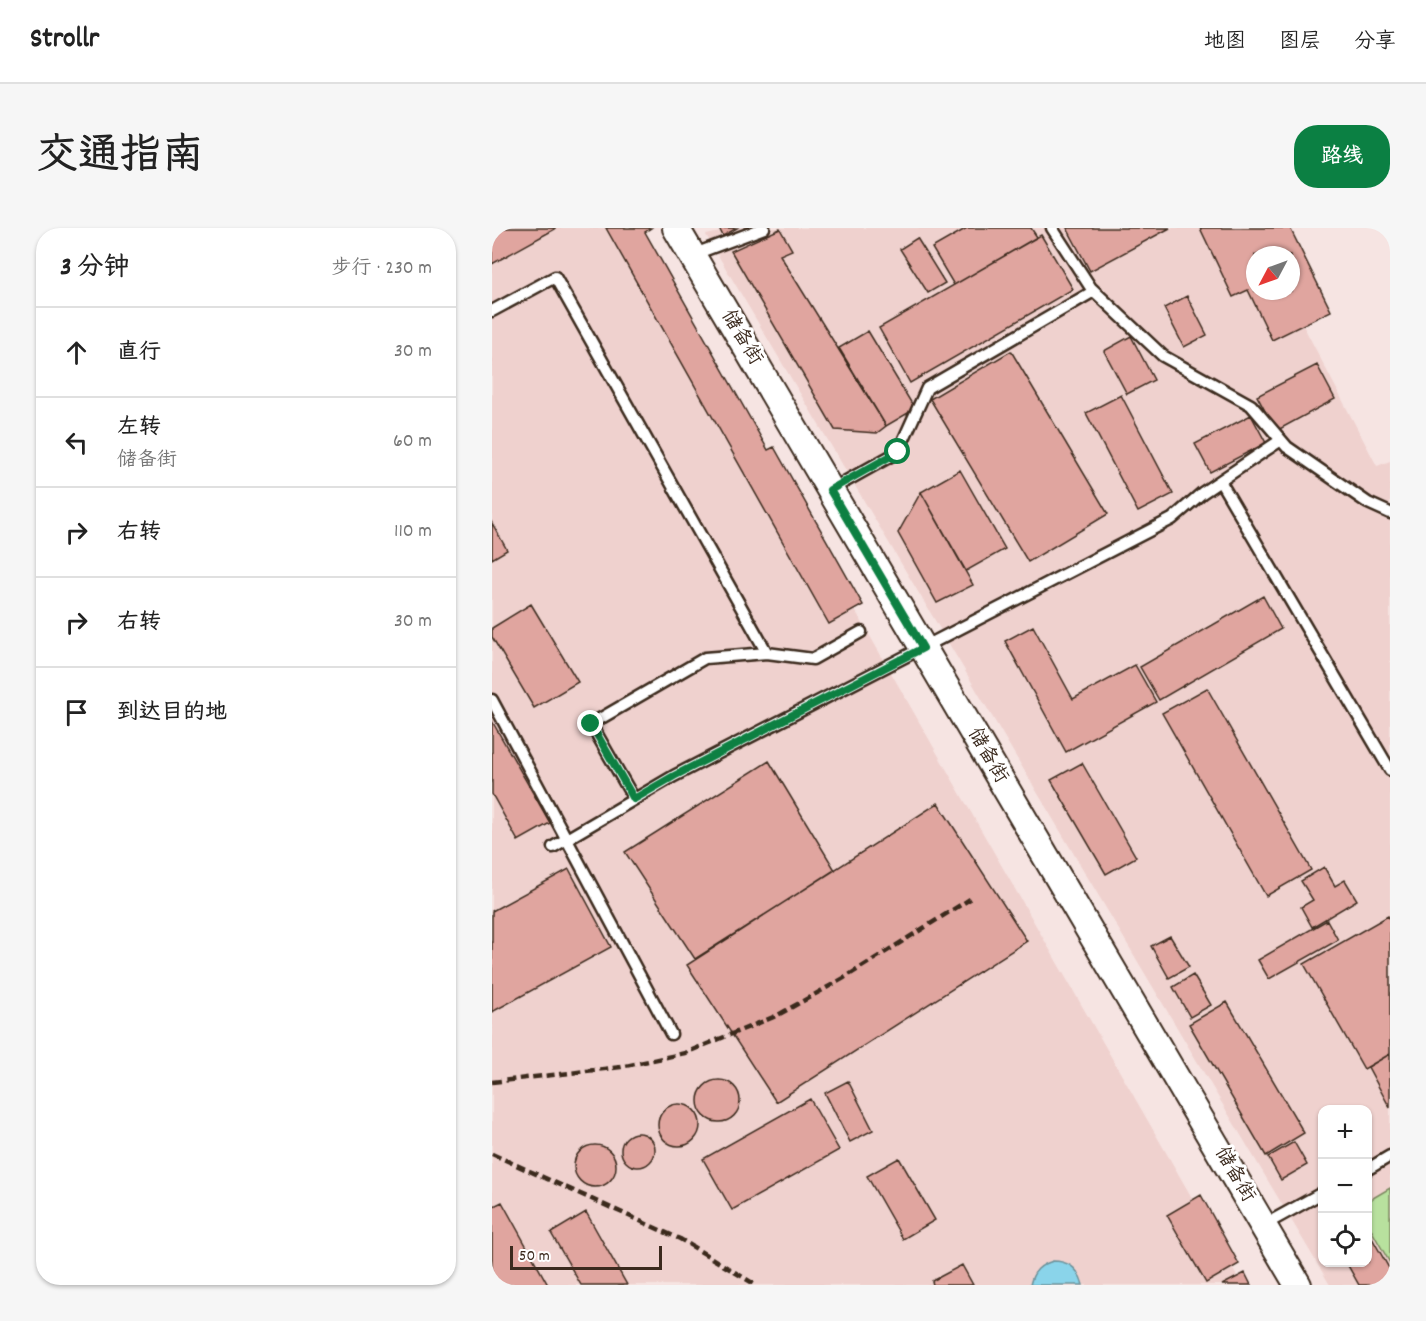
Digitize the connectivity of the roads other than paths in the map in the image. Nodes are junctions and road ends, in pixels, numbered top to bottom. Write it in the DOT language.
graph roads {
  1 [pos="676,228"];
  2 [pos="764,228"];
  3 [pos="1052,228"];
  4 [pos="692,255"];
  5 [pos="1094,291"];
  6 [pos="492,311"];
  7 [pos="1281,440"];
  8 [pos="1220,481"];
  9 [pos="830,490"];
  10 [pos="1390,513"];
  11 [pos="861,632"];
  12 [pos="923,648"];
  13 [pos="767,653"];
  14 [pos="492,700"];
  15 [pos="1390,770"];
  16 [pos="634,799"];
  17 [pos="567,839"];
  18 [pos="553,847"];
  19 [pos="671,1034"];
  20 [pos="1390,1156"];
  21 [pos="1372,1167"];
  22 [pos="1318,1196"];
  23 [pos="1263,1225"];
  24 [pos="1298,1285"];
  1 -- 4 [label="street, 储备街"];
  2 -- 4 [label="lane"];
  3 -- 5 [label="lane"];
  4 -- 9 [label="street, 储备街"];
  5 -- 7 [label="lane"];
  5 -- 9 [label="lane"];
  6 -- 13 [label="lane"];
  7 -- 8 [label="lane"];
  7 -- 10 [label="lane"];
  8 -- 12 [label="lane"];
  8 -- 15 [label="lane"];
  9 -- 12 [label="street, 储备街"];
  11 -- 13 [label="lane"];
  12 -- 16 [label="lane"];
  12 -- 23 [label="street, 储备街"];
  13 -- 16 [label="lane"];
  14 -- 17 [label="lane"];
  16 -- 17 [label="lane"];
  17 -- 18 [label="lane"];
  17 -- 19 [label="lane"];
  20 -- 21 [label="lane"];
  22 -- 23 [label="lane"];
  23 -- 24 [label="street, 储备街"];
}
